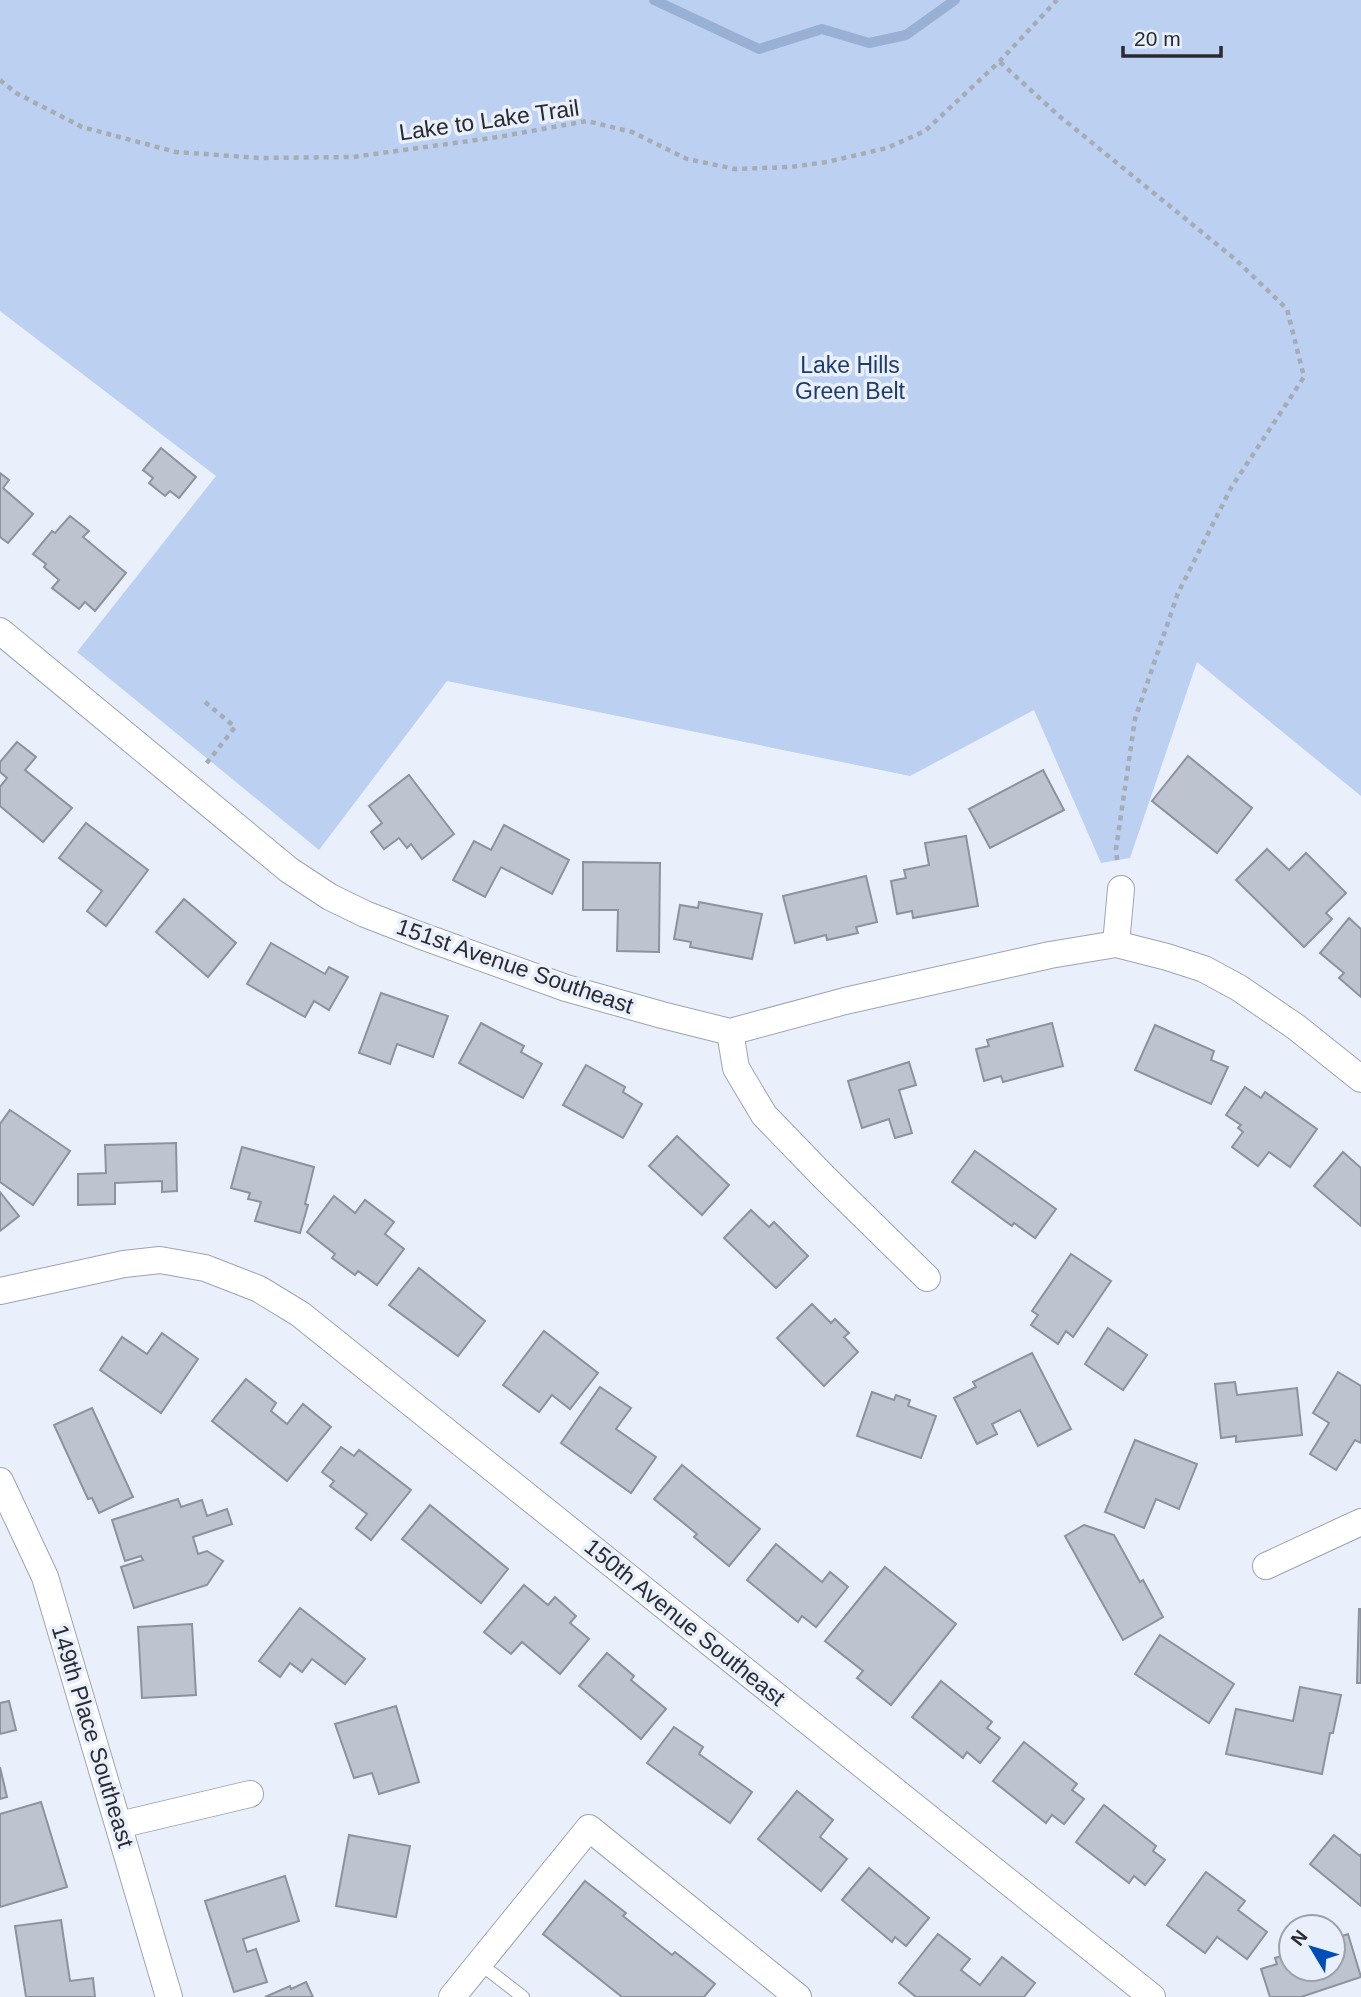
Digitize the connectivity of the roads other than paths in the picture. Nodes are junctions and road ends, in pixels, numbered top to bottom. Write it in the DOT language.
graph roads {
  1 [pos="0,631"];
  2 [pos="1121,889"];
  3 [pos="1116,944"];
  4 [pos="730,1031"];
  5 [pos="1361,1079"];
  6 [pos="927,1278"];
  7 [pos="0,1291"];
  8 [pos="0,1481"];
  9 [pos="1361,1522"];
  10 [pos="1266,1566"];
  11 [pos="250,1794"];
  12 [pos="119,1825"];
  13 [pos="479,1963"];
  14 [pos="170,1997"];
  15 [pos="452,1997"];
  16 [pos="523,1997"];
  17 [pos="798,1997"];
  18 [pos="1152,1997"];
  1 -- 4 [label="street, 151st Avenue Southeast"];
  2 -- 3 [label="street"];
  3 -- 4 [label="street, 151st Avenue Southeast"];
  3 -- 5 [label="street, 151st Avenue Southeast"];
  4 -- 6 [label="street"];
  7 -- 18 [label="street, 150th Avenue Southeast"];
  8 -- 12 [label="street, 149th Place Southeast"];
  9 -- 10 [label="street"];
  11 -- 12 [label="street"];
  12 -- 14 [label="street, 149th Place Southeast"];
  13 -- 15 [label="street"];
  13 -- 16 [label="lane"];
  13 -- 17 [label="street"];
}
